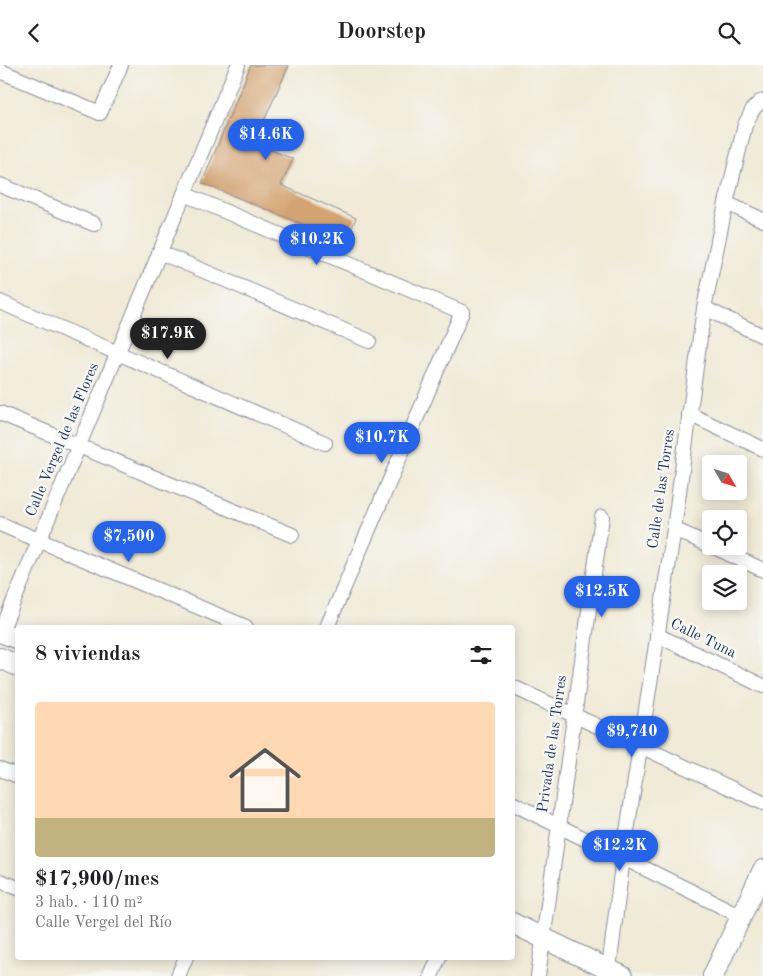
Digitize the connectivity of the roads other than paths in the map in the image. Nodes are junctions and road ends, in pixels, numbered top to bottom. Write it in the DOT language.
graph roads {
  1 [pos="121,65"];
  2 [pos="238,65"];
  3 [pos="0,71"];
  4 [pos="761,102"];
  5 [pos="0,185"];
  6 [pos="184,194"];
  7 [pos="726,203"];
  8 [pos="763,220"];
  9 [pos="94,225"];
  10 [pos="159,252"];
  11 [pos="0,302"];
  12 [pos="704,308"];
  13 [pos="763,336"];
  14 [pos="369,341"];
  15 [pos="117,353"];
  16 [pos="0,413"];
  17 [pos="689,413"];
  18 [pos="325,443"];
  19 [pos="78,446"];
  20 [pos="763,449"];
  21 [pos="602,517"];
  22 [pos="0,524"];
  23 [pos="674,529"];
  24 [pos="292,535"];
  25 [pos="39,541"];
  26 [pos="702,542"];
  27 [pos="731,555"];
  28 [pos="763,570"];
  29 [pos="241,625"];
  30 [pos="328,625"];
  31 [pos="0,633"];
  32 [pos="657,635"];
  33 [pos="15,638"];
  34 [pos="0,658"];
  35 [pos="15,665"];
  36 [pos="763,686"];
  37 [pos="515,688"];
  38 [pos="574,714"];
  39 [pos="640,746"];
  40 [pos="0,769"];
  41 [pos="15,775"];
  42 [pos="763,803"];
  43 [pos="515,804"];
  44 [pos="558,826"];
  45 [pos="623,857"];
  46 [pos="763,870"];
  47 [pos="0,881"];
  48 [pos="15,888"];
  49 [pos="741,916"];
  50 [pos="515,924"];
  51 [pos="544,939"];
  52 [pos="185,960"];
  53 [pos="438,960"];
  54 [pos="613,974"];
  55 [pos="178,976"];
  56 [pos="431,976"];
  57 [pos="538,976"];
  58 [pos="713,976"];
  1 -- 3 [label="street"];
  2 -- 6 [label="street, Calle Vergel de las Flores"];
  4 -- 7 [label="street, Calle de las Torres"];
  5 -- 9 [label="street"];
  6 -- 10 [label="street, Calle Vergel de las Flores"];
  6 -- 30 [label="street"];
  7 -- 8 [label="street"];
  7 -- 12 [label="street, Calle de las Torres"];
  10 -- 14 [label="street"];
  10 -- 15 [label="street, Calle Vergel de las Flores"];
  11 -- 15 [label="street"];
  12 -- 13 [label="street"];
  12 -- 17 [label="street, Calle de las Torres"];
  15 -- 18 [label="street"];
  15 -- 19 [label="street, Calle Vergel de las Flores"];
  16 -- 19 [label="street"];
  17 -- 20 [label="street"];
  17 -- 23 [label="street, Calle de las Torres"];
  19 -- 24 [label="street"];
  19 -- 25 [label="street, Calle Vergel de las Flores"];
  21 -- 38 [label="street, Privada de las Torres"];
  22 -- 25 [label="street"];
  23 -- 26 [label="street"];
  23 -- 32 [label="street, Calle de las Torres"];
  25 -- 29 [label="street"];
  25 -- 31 [label="street, Calle Vergel de las Flores"];
  27 -- 28 [label="street"];
  31 -- 33 [label="street"];
  32 -- 36 [label="street, Calle Tuna"];
  32 -- 39 [label="street, Calle de las Torres"];
  34 -- 35 [label="street"];
  37 -- 38 [label="street"];
  38 -- 39 [label="street"];
  38 -- 44 [label="street, Privada de las Torres"];
  39 -- 42 [label="street"];
  39 -- 45 [label="street, Calle de las Torres"];
  40 -- 41 [label="street"];
  43 -- 44 [label="street"];
  44 -- 45 [label="street"];
  44 -- 51 [label="street, Privada de las Torres"];
  45 -- 49 [label="street"];
  45 -- 54 [label="street, Calle de las Torres"];
  46 -- 49 [label="street"];
  47 -- 48 [label="street"];
  49 -- 58 [label="street"];
  50 -- 51 [label="street"];
  51 -- 54 [label="street"];
  51 -- 57 [label="street, Privada de las Torres"];
  52 -- 55 [label="street"];
  53 -- 56 [label="street"];
}
